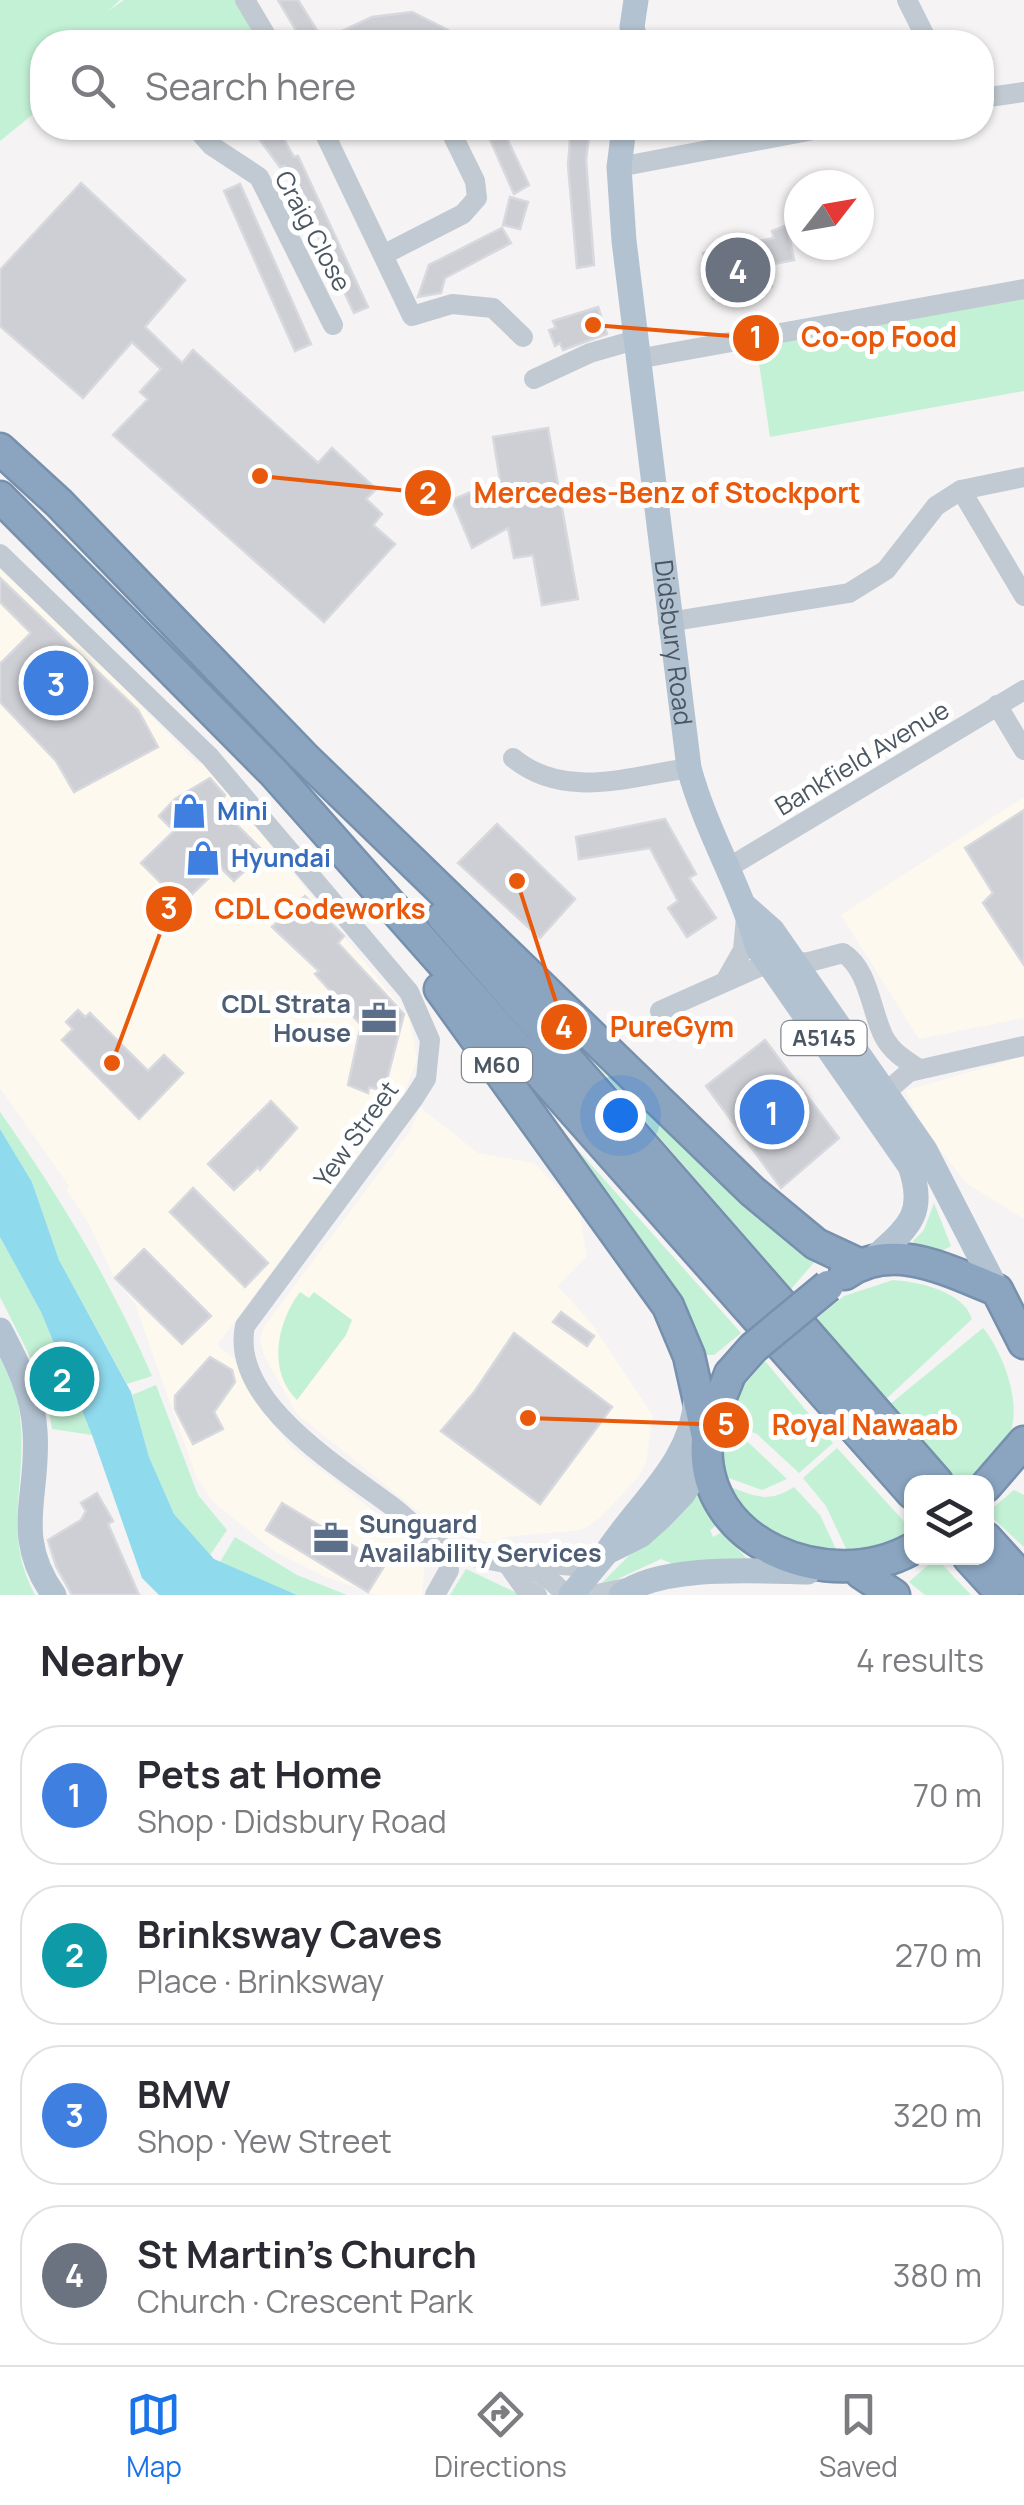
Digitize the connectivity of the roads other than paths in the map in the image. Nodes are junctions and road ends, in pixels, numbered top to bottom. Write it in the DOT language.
graph roads {
  1 [pos="245,0"];
  2 [pos="636,0"];
  3 [pos="650,0"];
  4 [pos="917,4"];
  5 [pos="263,30"];
  6 [pos="633,30"];
  7 [pos="640,30"];
  8 [pos="925,30"];
  9 [pos="1024,92"];
  10 [pos="994,96"];
  11 [pos="207,140"];
  12 [pos="328,140"];
  13 [pos="455,140"];
  14 [pos="623,140"];
  15 [pos="763,140"];
  16 [pos="620,168"];
  17 [pos="385,254"];
  18 [pos="1024,289"];
  19 [pos="333,326"];
  20 [pos="524,337"];
  21 [pos="636,349"];
  22 [pos="534,379"];
  23 [pos="0,448"];
  24 [pos="1024,477"];
  25 [pos="961,490"];
  26 [pos="0,497"];
  27 [pos="0,554"];
  28 [pos="1024,596"];
  29 [pos="668,622"];
  30 [pos="1024,690"];
  31 [pos="997,705"];
  32 [pos="1024,750"];
  33 [pos="304,756"];
  34 [pos="513,758"];
  35 [pos="688,768"];
  36 [pos="274,773"];
  37 [pos="726,869"];
  38 [pos="746,907"];
  39 [pos="794,962"];
  40 [pos="768,963"];
  41 [pos="726,980"];
  42 [pos="660,1011"];
  43 [pos="1024,1046"];
  44 [pos="918,1070"];
  45 [pos="886,1092"];
  46 [pos="866,1261"];
  47 [pos="1009,1298"];
  48 [pos="0,1330"];
  49 [pos="1024,1343"];
  50 [pos="694,1380"];
  51 [pos="1024,1442"];
  52 [pos="707,1445"];
  53 [pos="931,1475"];
  54 [pos="994,1479"];
  55 [pos="904,1484"];
  56 [pos="994,1547"];
  57 [pos="904,1555"];
  58 [pos="600,1560"];
  59 [pos="976,1565"];
  60 [pos="509,1566"];
  61 [pos="530,1569"];
  62 [pos="449,1570"];
  63 [pos="808,1572"];
  64 [pos="861,1573"];
  65 [pos="1024,1580"];
  66 [pos="626,1591"];
  67 [pos="54,1595"];
  68 [pos="435,1595"];
  69 [pos="537,1595"];
  70 [pos="568,1595"];
  71 [pos="592,1595"];
  72 [pos="894,1595"];
  73 [pos="1003,1595"];
  1 -- 5 [label="street"];
  2 -- 6 [label="main road"];
  3 -- 7 [label="main road"];
  4 -- 8 [label="street"];
  9 -- 10 [label="street"];
  11 -- 19 [label="street, Craig Close"];
  12 -- 17 [label="street"];
  13 -- 17 [label="street"];
  14 -- 16 [label="main road, Didsbury Road / A5145"];
  15 -- 16 [label="street"];
  16 -- 21 [label="main road, Didsbury Road / A5145"];
  17 -- 20 [label="street"];
  18 -- 21 [label="street"];
  21 -- 22 [label="street"];
  21 -- 29 [label="main road, Didsbury Road / A5145"];
  23 -- 33 [label="highway, M60"];
  24 -- 25 [label="street"];
  25 -- 28 [label="street"];
  25 -- 29 [label="street"];
  26 -- 36 [label="highway, M60"];
  27 -- 60 [label="street, Yew Street"];
  29 -- 35 [label="main road, Didsbury Road / A5145"];
  30 -- 31 [label="street, Bankfield Avenue"];
  31 -- 32 [label="street"];
  31 -- 37 [label="street, Bankfield Avenue"];
  33 -- 46 [label="highway, M60"];
  33 -- 53 [label="highway, M60"];
  34 -- 35 [label="street"];
  35 -- 37 [label="main road, Didsbury Road / A5145"];
  36 -- 50 [label="highway, M60"];
  36 -- 55 [label="highway, M60"];
  37 -- 38 [label="main road, Didsbury Road / A5145"];
  38 -- 39 [label="main road, Didsbury Road / A5145"];
  38 -- 40 [label="main road, Didsbury Road / A5145"];
  38 -- 41 [label="street"];
  39 -- 40 [label="street"];
  39 -- 44 [label="street"];
  39 -- 45 [label="main road, Didsbury Road / A5145"];
  40 -- 41 [label="street"];
  40 -- 46 [label="main road, Didsbury Road / A5145"];
  41 -- 42 [label="street"];
  43 -- 44 [label="street"];
  44 -- 45 [label="street"];
  45 -- 47 [label="main road, Didsbury Road / A5145"];
  46 -- 47 [label="highway"];
  46 -- 52 [label="highway, bridge"];
  47 -- 49 [label="highway"];
  48 -- 67 [label="main road"];
  50 -- 52 [label="highway"];
  50 -- 58 [label="main road"];
  51 -- 54 [label="highway"];
  52 -- 58 [label="main road"];
  52 -- 63 [label="highway"];
  56 -- 65 [label="highway"];
  57 -- 64 [label="highway"];
  58 -- 61 [label="street, Yew Street"];
  58 -- 70 [label="main road"];
  59 -- 73 [label="highway"];
  60 -- 61 [label="street, Yew Street"];
  60 -- 69 [label="street, Yew Street"];
  61 -- 70 [label="street, Yew Street"];
  62 -- 68 [label="street"];
  63 -- 64 [label="highway"];
  63 -- 66 [label="main road"];
  64 -- 72 [label="highway"];
  66 -- 71 [label="street"];
}
